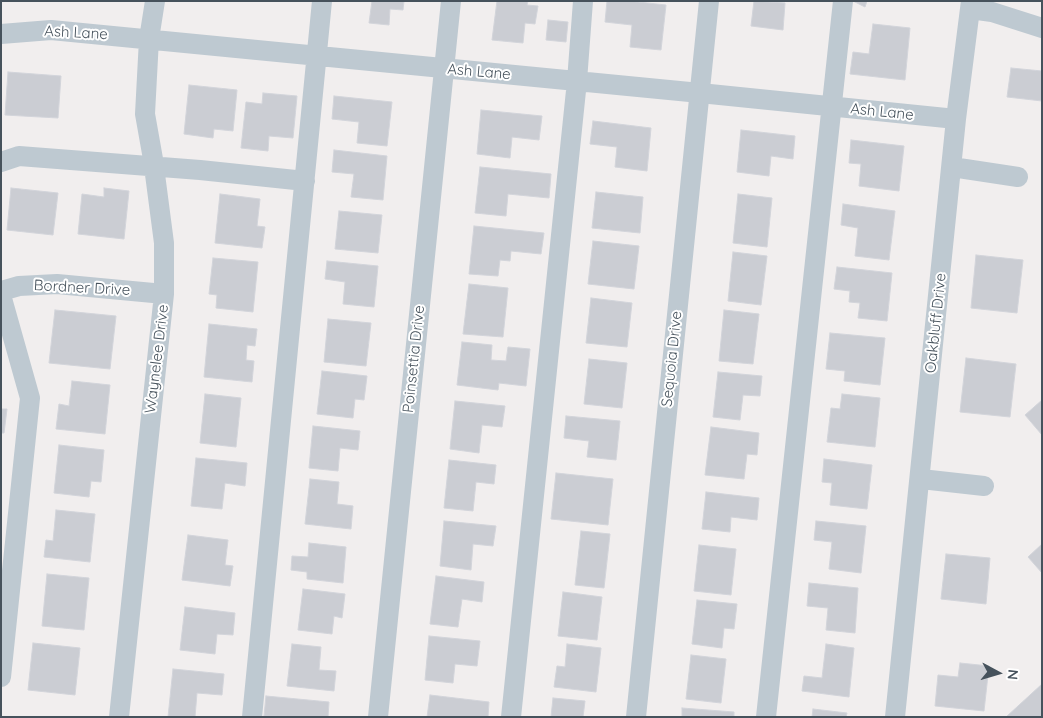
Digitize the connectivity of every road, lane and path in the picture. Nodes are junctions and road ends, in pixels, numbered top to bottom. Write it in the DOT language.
graph roads {
  1 [pos="155,1"];
  2 [pos="322,1"];
  3 [pos="450,1"];
  4 [pos="583,1"];
  5 [pos="709,1"];
  6 [pos="844,1"];
  7 [pos="971,5"];
  8 [pos="1042,28"];
  9 [pos="1,34"];
  10 [pos="149,39"];
  11 [pos="318,56"];
  12 [pos="444,68"];
  13 [pos="577,81"];
  14 [pos="700,92"];
  15 [pos="831,106"];
  16 [pos="956,120"];
  17 [pos="1,162"];
  18 [pos="154,167"];
  19 [pos="952,168"];
  20 [pos="1018,177"];
  21 [pos="305,181"];
  22 [pos="1,291"];
  23 [pos="164,294"];
  24 [pos="1,295"];
  25 [pos="920,479"];
  26 [pos="984,486"];
  27 [pos="1,677"];
  28 [pos="119,717"];
  29 [pos="252,717"];
  30 [pos="378,717"];
  31 [pos="510,717"];
  32 [pos="636,717"];
  33 [pos="766,717"];
  34 [pos="895,717"];
  1 -- 10 [label="street, Waynelee Drive"];
  2 -- 11 [label="street"];
  3 -- 12 [label="street, Poinsettia Drive"];
  4 -- 13 [label="street"];
  5 -- 14 [label="street, Sequoia Drive"];
  6 -- 15 [label="street"];
  7 -- 8 [label="street"];
  7 -- 16 [label="street, Oakbluff Drive"];
  9 -- 10 [label="street, Ash Lane"];
  10 -- 11 [label="street, Ash Lane"];
  10 -- 18 [label="street, Waynelee Drive"];
  11 -- 12 [label="street, Ash Lane"];
  11 -- 21 [label="street"];
  12 -- 13 [label="street, Ash Lane"];
  12 -- 30 [label="street, Poinsettia Drive"];
  13 -- 14 [label="street, Ash Lane"];
  13 -- 31 [label="street"];
  14 -- 15 [label="street, Ash Lane"];
  14 -- 32 [label="street, Sequoia Drive"];
  15 -- 16 [label="street, Ash Lane"];
  15 -- 33 [label="street"];
  16 -- 19 [label="street, Oakbluff Drive"];
  17 -- 18 [label="street"];
  18 -- 21 [label="street"];
  18 -- 23 [label="street, Waynelee Drive"];
  19 -- 20 [label="street"];
  19 -- 25 [label="street, Oakbluff Drive"];
  21 -- 29 [label="street"];
  22 -- 23 [label="street, Bordner Drive"];
  23 -- 28 [label="street, Waynelee Drive"];
  24 -- 27 [label="street"];
  25 -- 26 [label="street"];
  25 -- 34 [label="street, Oakbluff Drive"];
}
